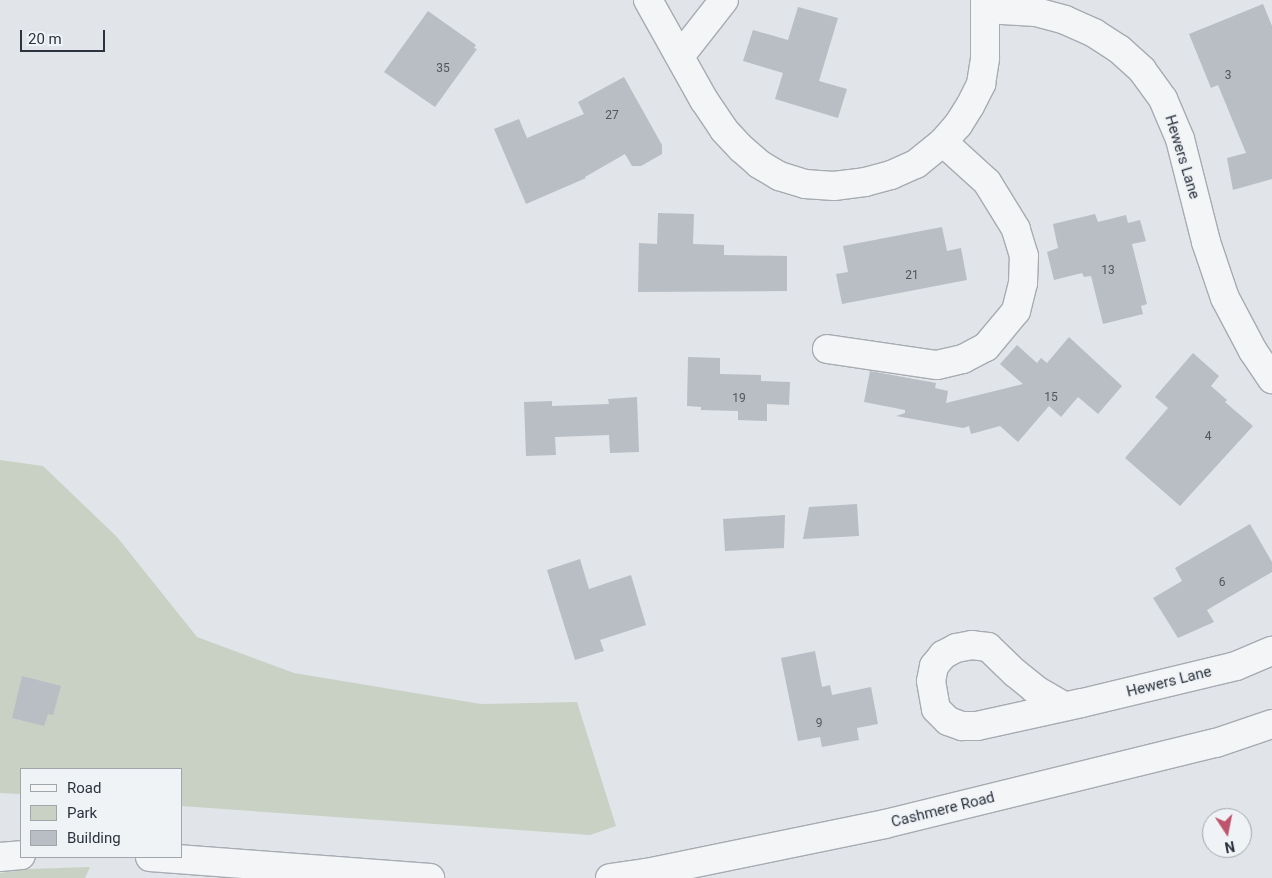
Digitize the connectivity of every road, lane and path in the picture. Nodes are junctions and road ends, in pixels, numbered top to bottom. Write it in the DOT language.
graph roads {
  1 [pos="648,0"];
  2 [pos="724,0"];
  3 [pos="985,5"];
  4 [pos="680,56"];
  5 [pos="943,142"];
  6 [pos="826,349"];
  7 [pos="1272,379"];
  8 [pos="1272,651"];
  9 [pos="1064,706"];
  10 [pos="1272,724"];
  11 [pos="20,854"];
  12 [pos="0,856"];
  13 [pos="163,858"];
  14 [pos="621,877"];
  15 [pos="430,878"];
  1 -- 4 [label="street"];
  2 -- 4 [label="street"];
  3 -- 5 [label="street"];
  3 -- 7 [label="street, Hewers Lane"];
  4 -- 5 [label="street"];
  5 -- 6 [label="street"];
  8 -- 9 [label="street, Hewers Lane"];
  10 -- 14 [label="street, Cashmere Road"];
  11 -- 12 [label="street"];
  13 -- 15 [label="street"];
}
